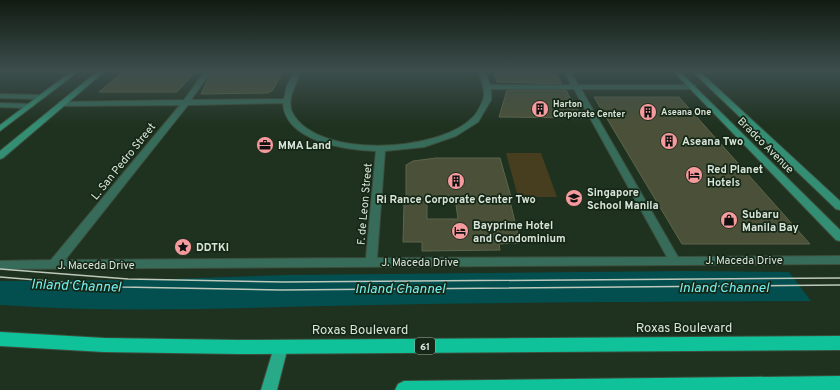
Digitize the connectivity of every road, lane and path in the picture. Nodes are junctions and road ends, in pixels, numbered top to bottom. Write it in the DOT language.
graph roads {
  1 [pos="51,89"];
  2 [pos="80,89"];
  3 [pos="194,89"];
  4 [pos="290,89"];
  5 [pos="487,89"];
  6 [pos="578,89"];
  7 [pos="694,89"];
  8 [pos="714,89"];
  9 [pos="0,96"];
  10 [pos="41,97"];
  11 [pos="287,101"];
  12 [pos="185,102"];
  13 [pos="62,104"];
  14 [pos="0,105"];
  15 [pos="29,106"];
  16 [pos="0,128"];
  17 [pos="381,148"];
  18 [pos="0,156"];
  19 [pos="840,207"];
  20 [pos="840,237"];
  21 [pos="840,260"];
  22 [pos="675,261"];
  23 [pos="371,263"];
  24 [pos="0,265"];
  25 [pos="54,265"];
  26 [pos="0,340"];
  27 [pos="840,343"];
  28 [pos="281,347"];
  29 [pos="840,385"];
  30 [pos="611,389"];
  31 [pos="269,390"];
  32 [pos="404,390"];
  1 -- 10 [label="street"];
  2 -- 13 [label="street"];
  3 -- 12 [label="street, L. San Pedro Street"];
  4 -- 11 [label="street"];
  5 -- 17 [label="street"];
  6 -- 22 [label="street"];
  7 -- 20 [label="street, Bradco Avenue"];
  8 -- 19 [label="street, Bradco Avenue"];
  9 -- 10 [label="street"];
  10 -- 15 [label="street"];
  11 -- 12 [label="street"];
  11 -- 17 [label="street"];
  12 -- 13 [label="street"];
  12 -- 25 [label="street, L. San Pedro Street"];
  13 -- 18 [label="street"];
  14 -- 15 [label="street"];
  15 -- 16 [label="street"];
  17 -- 23 [label="street, F. de Leon Street"];
  21 -- 22 [label="street, J. Maceda Drive"];
  22 -- 23 [label="street, J. Maceda Drive"];
  23 -- 25 [label="street, J. Maceda Drive"];
  24 -- 25 [label="street, J. Maceda Drive"];
  26 -- 28 [label="highway, Roxas Boulevard / 61"];
  27 -- 28 [label="highway, Roxas Boulevard / 61"];
  28 -- 31 [label="main road"];
  29 -- 30 [label="highway"];
  30 -- 32 [label="highway"];
}
